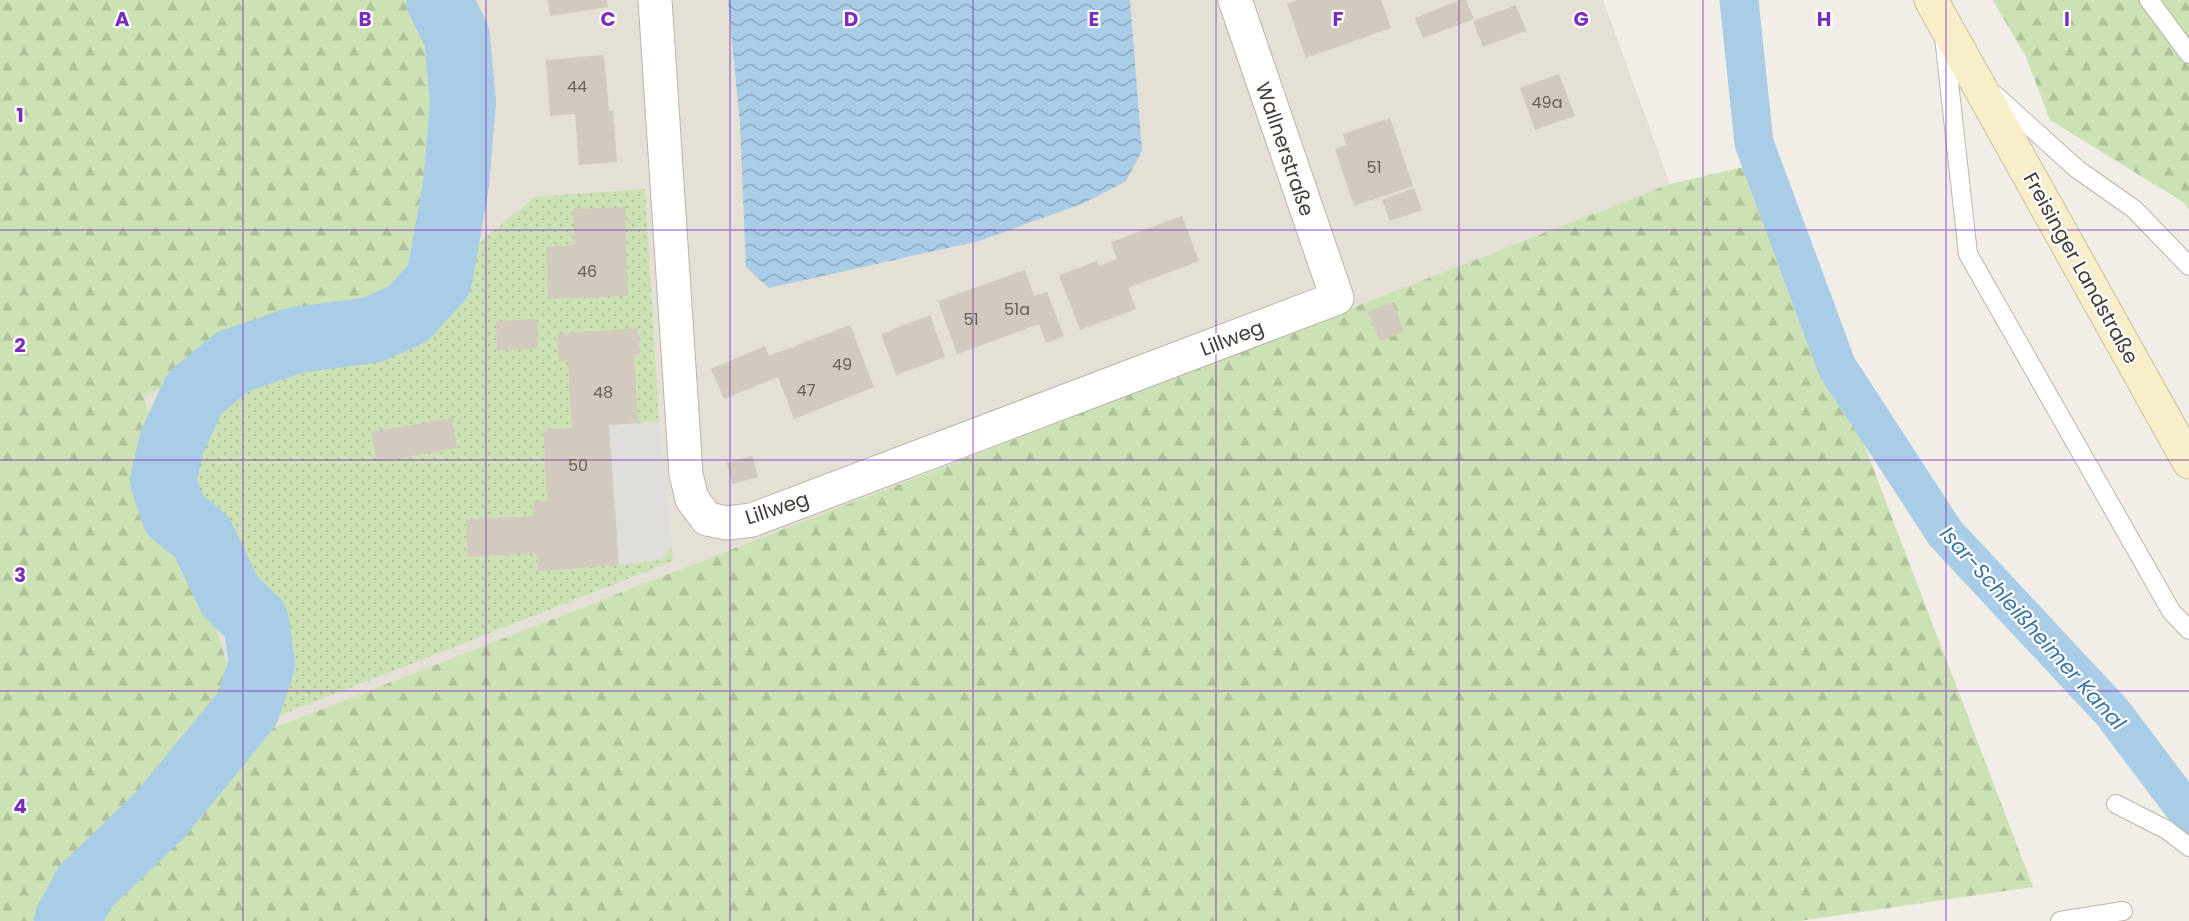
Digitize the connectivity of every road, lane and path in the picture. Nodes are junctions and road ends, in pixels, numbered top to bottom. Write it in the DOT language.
graph roads {
  1 [pos="655,0"];
  2 [pos="1235,0"];
  3 [pos="2149,0"];
  4 [pos="1936,9"];
  5 [pos="2189,54"];
  6 [pos="1972,74"];
  7 [pos="2189,266"];
  8 [pos="1337,298"];
  9 [pos="2189,462"];
  10 [pos="2189,630"];
  11 [pos="2116,804"];
  12 [pos="2189,847"];
  13 [pos="2123,911"];
  14 [pos="2060,921"];
  1 -- 8 [label="street, Lillweg"];
  2 -- 8 [label="street, Wallnerstraße"];
  3 -- 5 [label="lane"];
  4 -- 6 [label="main road, Freisinger Landstraße"];
  4 -- 10 [label="lane"];
  6 -- 7 [label="lane"];
  6 -- 9 [label="main road, Freisinger Landstraße"];
  11 -- 12 [label="lane"];
  13 -- 14 [label="lane"];
}
